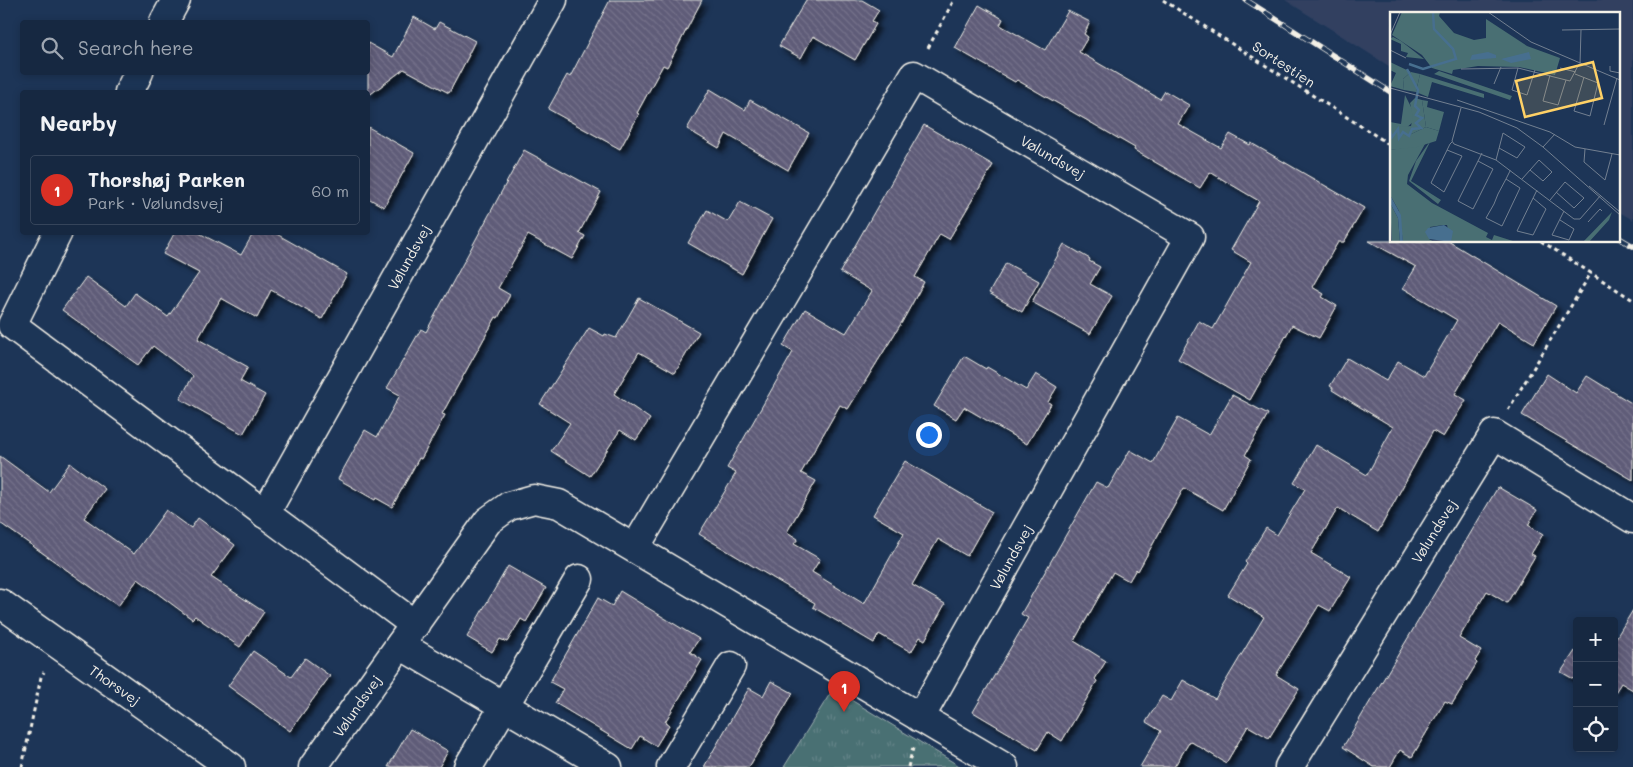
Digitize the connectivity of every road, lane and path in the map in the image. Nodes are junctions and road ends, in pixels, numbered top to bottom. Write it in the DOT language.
graph roads {
  1 [pos="176,0"];
  2 [pos="553,0"];
  3 [pos="954,0"];
  4 [pos="1163,0"];
  5 [pos="165,20"];
  6 [pos="138,75"];
  7 [pos="914,75"];
  8 [pos="130,90"];
  9 [pos="1390,145"];
  10 [pos="57,235"];
  11 [pos="1543,242"];
  12 [pos="1591,273"];
  13 [pos="1633,300"];
  14 [pos="1494,434"];
  15 [pos="265,514"];
  16 [pos="1633,519"];
  17 [pos="635,548"];
  18 [pos="578,579"];
  19 [pos="0,603"];
  20 [pos="407,635"];
  21 [pos="60,646"];
  22 [pos="731,666"];
  23 [pos="504,706"];
  24 [pos="920,718"];
  25 [pos="22,767"];
  26 [pos="231,767"];
  27 [pos="313,767"];
  28 [pos="468,767"];
  29 [pos="608,767"];
  30 [pos="671,767"];
  31 [pos="1004,767"];
  32 [pos="1289,767"];
  1 -- 5 [label="street"];
  2 -- 15 [label="street, Vølundsvej"];
  3 -- 7 [label="path"];
  4 -- 9 [label="path, Sortestien"];
  6 -- 8 [label="street"];
  7 -- 17 [label="street"];
  7 -- 24 [label="street, Vølundsvej"];
  10 -- 15 [label="street"];
  11 -- 12 [label="path"];
  12 -- 13 [label="path"];
  12 -- 14 [label="path"];
  14 -- 16 [label="street"];
  14 -- 32 [label="street, Vølundsvej"];
  15 -- 20 [label="street"];
  17 -- 20 [label="street, Vølundsvej"];
  17 -- 24 [label="street, Vølundsvej"];
  18 -- 23 [label="street"];
  19 -- 21 [label="street, Thorsvej"];
  20 -- 23 [label="street"];
  20 -- 27 [label="street, Vølundsvej"];
  21 -- 25 [label="path"];
  21 -- 26 [label="street, Thorsvej"];
  22 -- 30 [label="street"];
  23 -- 28 [label="street"];
  23 -- 29 [label="street"];
  24 -- 31 [label="street, Vølundsvej"];
}
